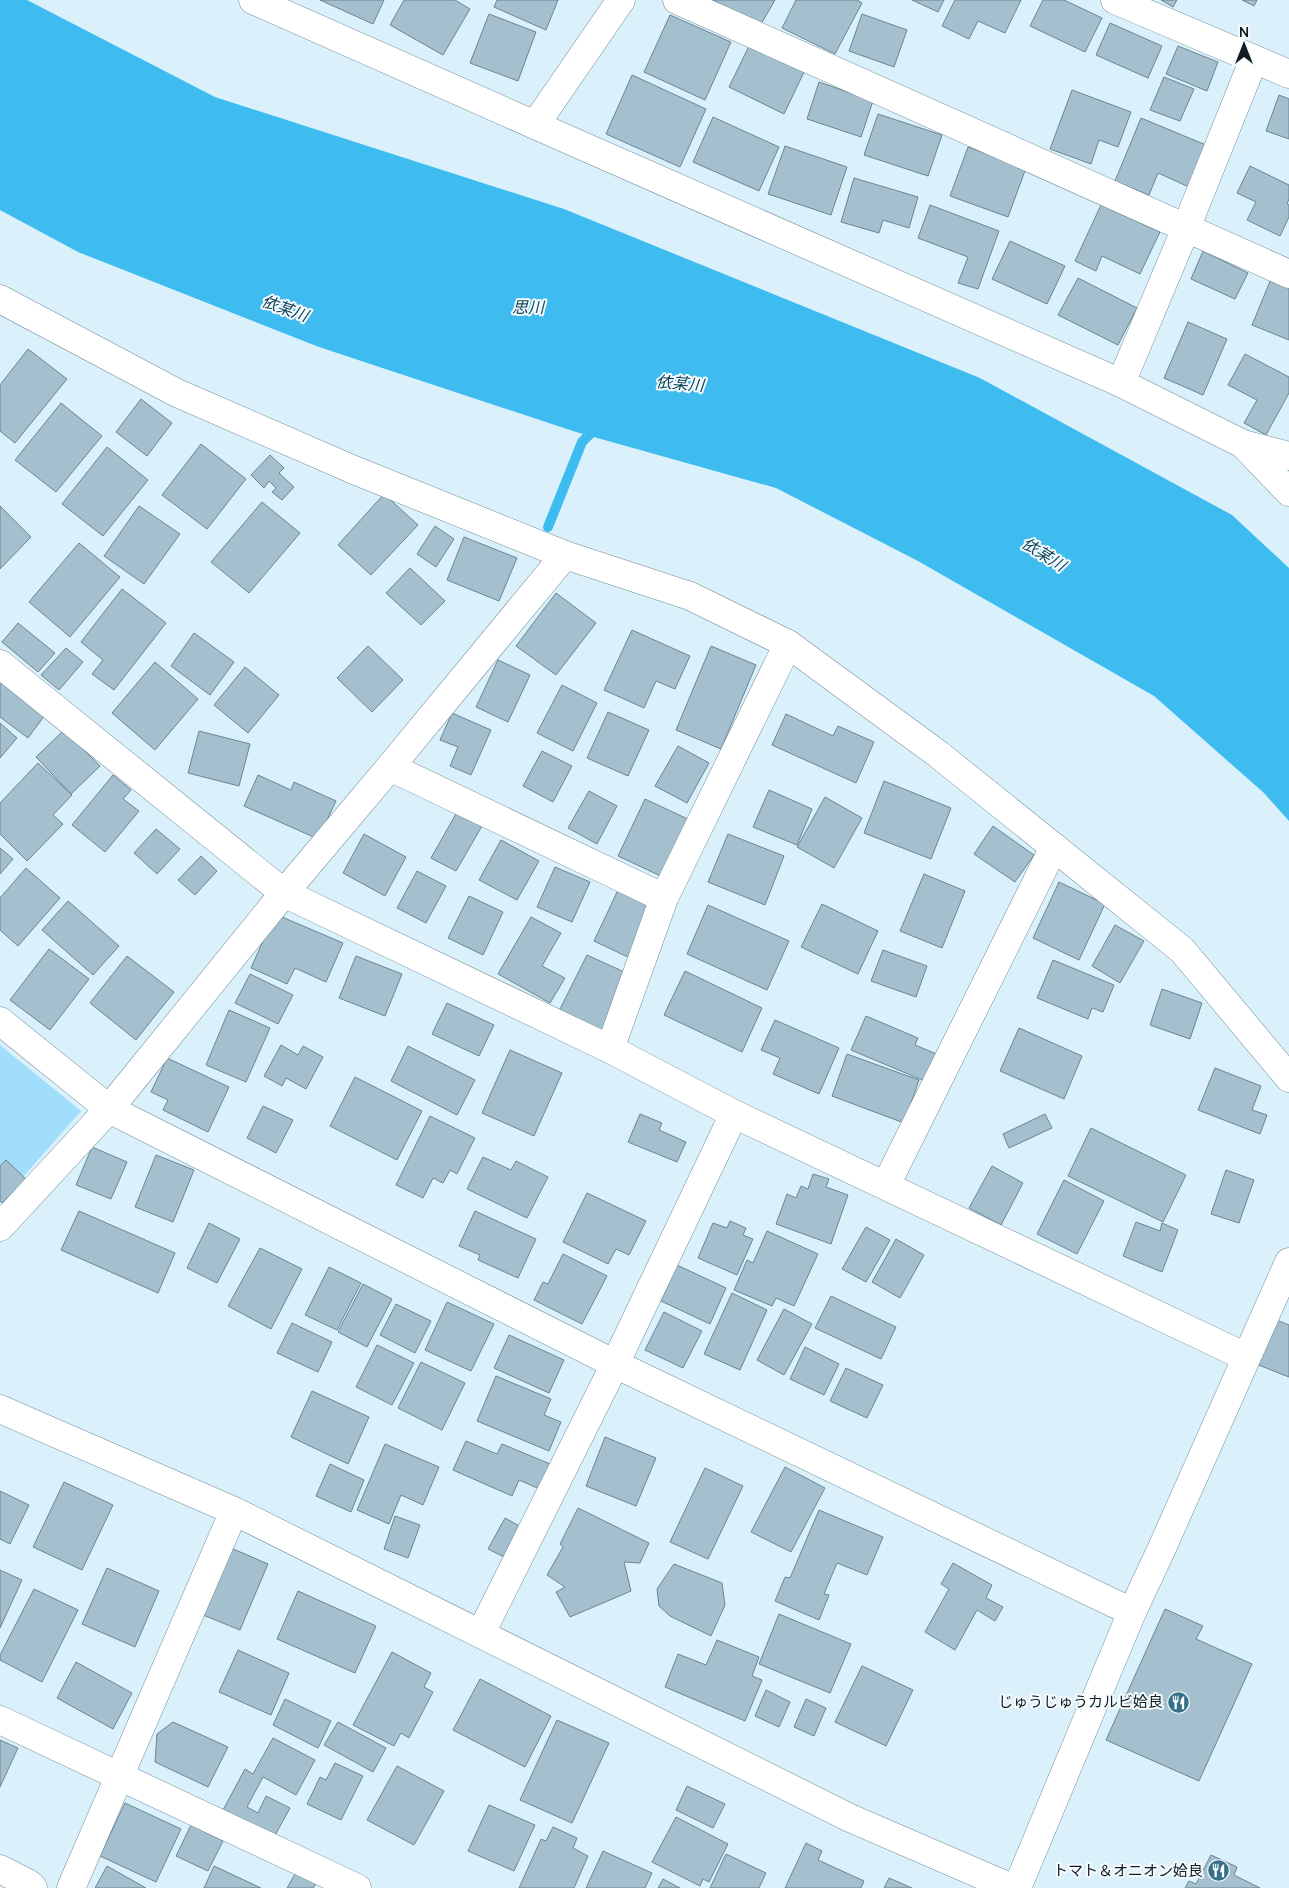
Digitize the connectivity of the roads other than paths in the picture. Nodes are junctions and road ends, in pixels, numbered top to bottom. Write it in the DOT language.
graph roads {
  1 [pos="254,0"];
  2 [pos="621,0"];
  3 [pos="677,0"];
  4 [pos="1115,0"];
  5 [pos="1254,59"];
  6 [pos="1289,74"];
  7 [pos="535,125"];
  8 [pos="1186,228"];
  9 [pos="1289,274"];
  10 [pos="0,299"];
  11 [pos="1121,384"];
  12 [pos="1243,444"];
  13 [pos="1289,456"];
  14 [pos="1289,492"];
  15 [pos="564,555"];
  16 [pos="788,644"];
  17 [pos="0,664"];
  18 [pos="390,767"];
  19 [pos="1054,847"];
  20 [pos="284,893"];
  21 [pos="664,898"];
  22 [pos="0,1020"];
  23 [pos="610,1049"];
  24 [pos="1289,1078"];
  25 [pos="109,1109"];
  26 [pos="734,1114"];
  27 [pos="886,1185"];
  28 [pos="0,1227"];
  29 [pos="1289,1262"];
  30 [pos="1246,1357"];
  31 [pos="615,1364"];
  32 [pos="0,1409"];
  33 [pos="234,1511"];
  34 [pos="1132,1612"];
  35 [pos="481,1633"];
  36 [pos="0,1720"];
  37 [pos="120,1777"];
  38 [pos="0,1869"];
  39 [pos="33,1888"];
  40 [pos="71,1888"];
  41 [pos="358,1888"];
  42 [pos="1012,1888"];
  43 [pos="1017,1888"];
  1 -- 7 [label="street"];
  2 -- 7 [label="street"];
  3 -- 8 [label="street"];
  4 -- 5 [label="street"];
  5 -- 6 [label="street"];
  5 -- 8 [label="street"];
  7 -- 11 [label="street"];
  8 -- 9 [label="street"];
  8 -- 11 [label="street"];
  10 -- 15 [label="street"];
  11 -- 12 [label="street"];
  12 -- 13 [label="street"];
  12 -- 14 [label="street"];
  15 -- 16 [label="street"];
  15 -- 18 [label="street"];
  16 -- 19 [label="street"];
  16 -- 21 [label="street"];
  17 -- 20 [label="street"];
  18 -- 20 [label="street"];
  18 -- 21 [label="street"];
  19 -- 24 [label="street"];
  19 -- 27 [label="street"];
  20 -- 23 [label="street"];
  20 -- 25 [label="street"];
  21 -- 23 [label="street"];
  22 -- 25 [label="street"];
  23 -- 26 [label="street"];
  25 -- 28 [label="street"];
  25 -- 31 [label="street"];
  26 -- 27 [label="street"];
  26 -- 31 [label="street"];
  27 -- 30 [label="street"];
  29 -- 30 [label="street"];
  30 -- 34 [label="street"];
  31 -- 34 [label="street"];
  31 -- 35 [label="street"];
  32 -- 33 [label="street"];
  33 -- 35 [label="street"];
  33 -- 37 [label="street"];
  34 -- 43 [label="street"];
  35 -- 42 [label="street"];
  36 -- 37 [label="street"];
  37 -- 40 [label="street"];
  37 -- 41 [label="street"];
  38 -- 39 [label="street"];
}
